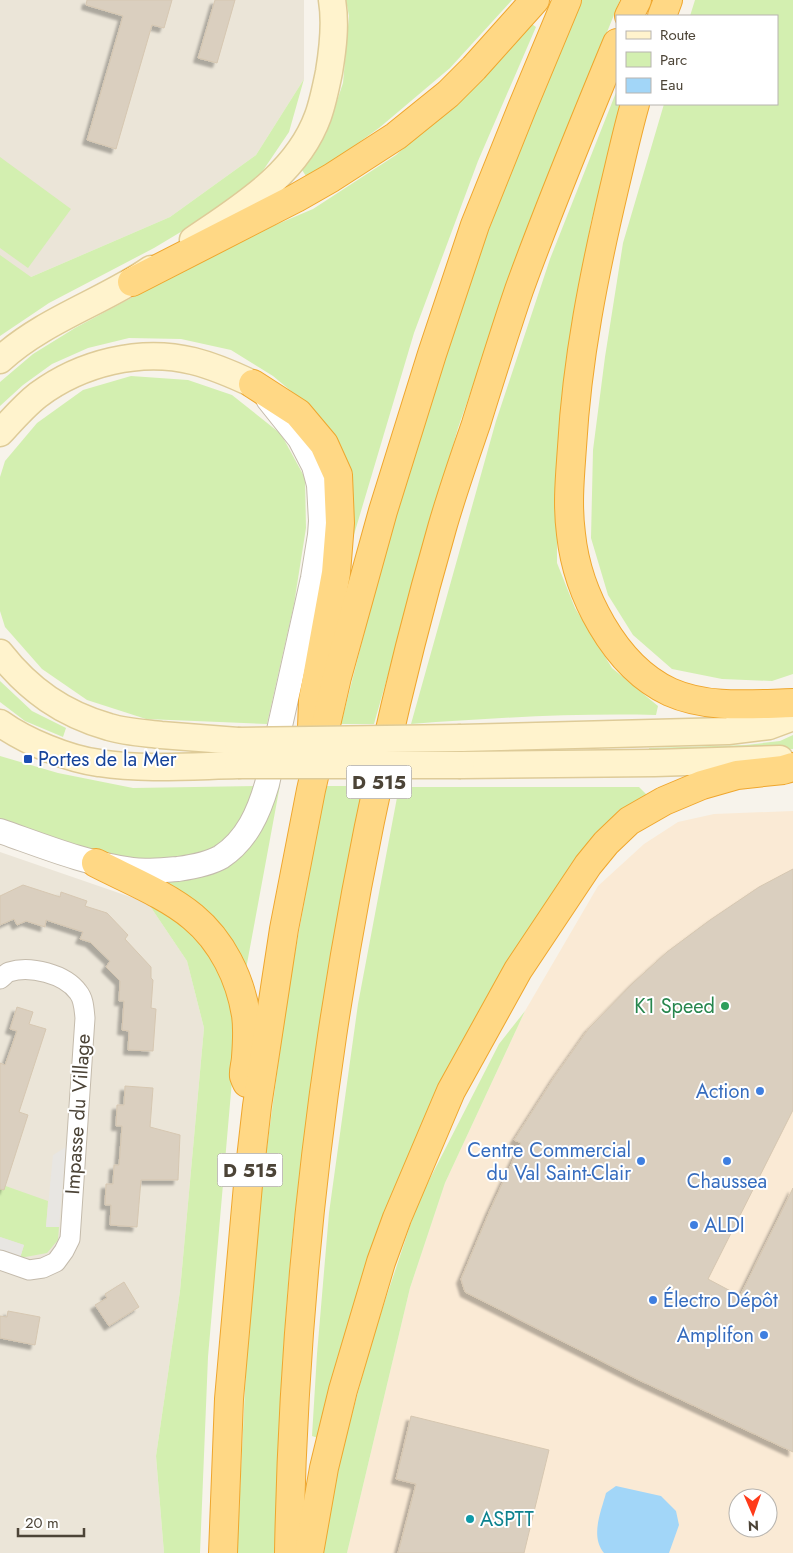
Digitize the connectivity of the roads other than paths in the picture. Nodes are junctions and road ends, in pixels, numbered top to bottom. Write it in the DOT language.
graph roads {
  1 [pos="332,0"];
  2 [pos="535,0"];
  3 [pos="567,0"];
  4 [pos="637,0"];
  5 [pos="668,0"];
  6 [pos="630,15"];
  7 [pos="662,15"];
  8 [pos="616,45"];
  9 [pos="635,105"];
  10 [pos="132,282"];
  11 [pos="0,360"];
  12 [pos="253,384"];
  13 [pos="0,433"];
  14 [pos="0,653"];
  15 [pos="793,703"];
  16 [pos="793,717"];
  17 [pos="0,723"];
  18 [pos="238,753"];
  19 [pos="793,761"];
  20 [pos="793,767"];
  21 [pos="311,790"];
  22 [pos="0,831"];
  23 [pos="96,864"];
  24 [pos="0,979"];
  25 [pos="257,1106"];
  26 [pos="0,1260"];
  27 [pos="223,1553"];
  28 [pos="289,1553"];
  29 [pos="309,1553"];
  1 -- 10 [label="main road"];
  2 -- 10 [label="highway"];
  3 -- 21 [label="highway, D 515"];
  4 -- 6 [label="highway"];
  5 -- 7 [label="highway"];
  8 -- 28 [label="highway, D 515"];
  9 -- 15 [label="highway"];
  10 -- 11 [label="main road"];
  12 -- 13 [label="main road"];
  12 -- 21 [label="highway"];
  12 -- 23 [label="street"];
  14 -- 18 [label="main road"];
  16 -- 18 [label="main road, bridge"];
  17 -- 18 [label="main road"];
  18 -- 19 [label="main road, bridge"];
  20 -- 29 [label="highway"];
  21 -- 25 [label="highway, D 515"];
  22 -- 23 [label="street"];
  23 -- 25 [label="highway"];
  24 -- 26 [label="street, Impasse du Village"];
  25 -- 27 [label="highway, D 515"];
}
